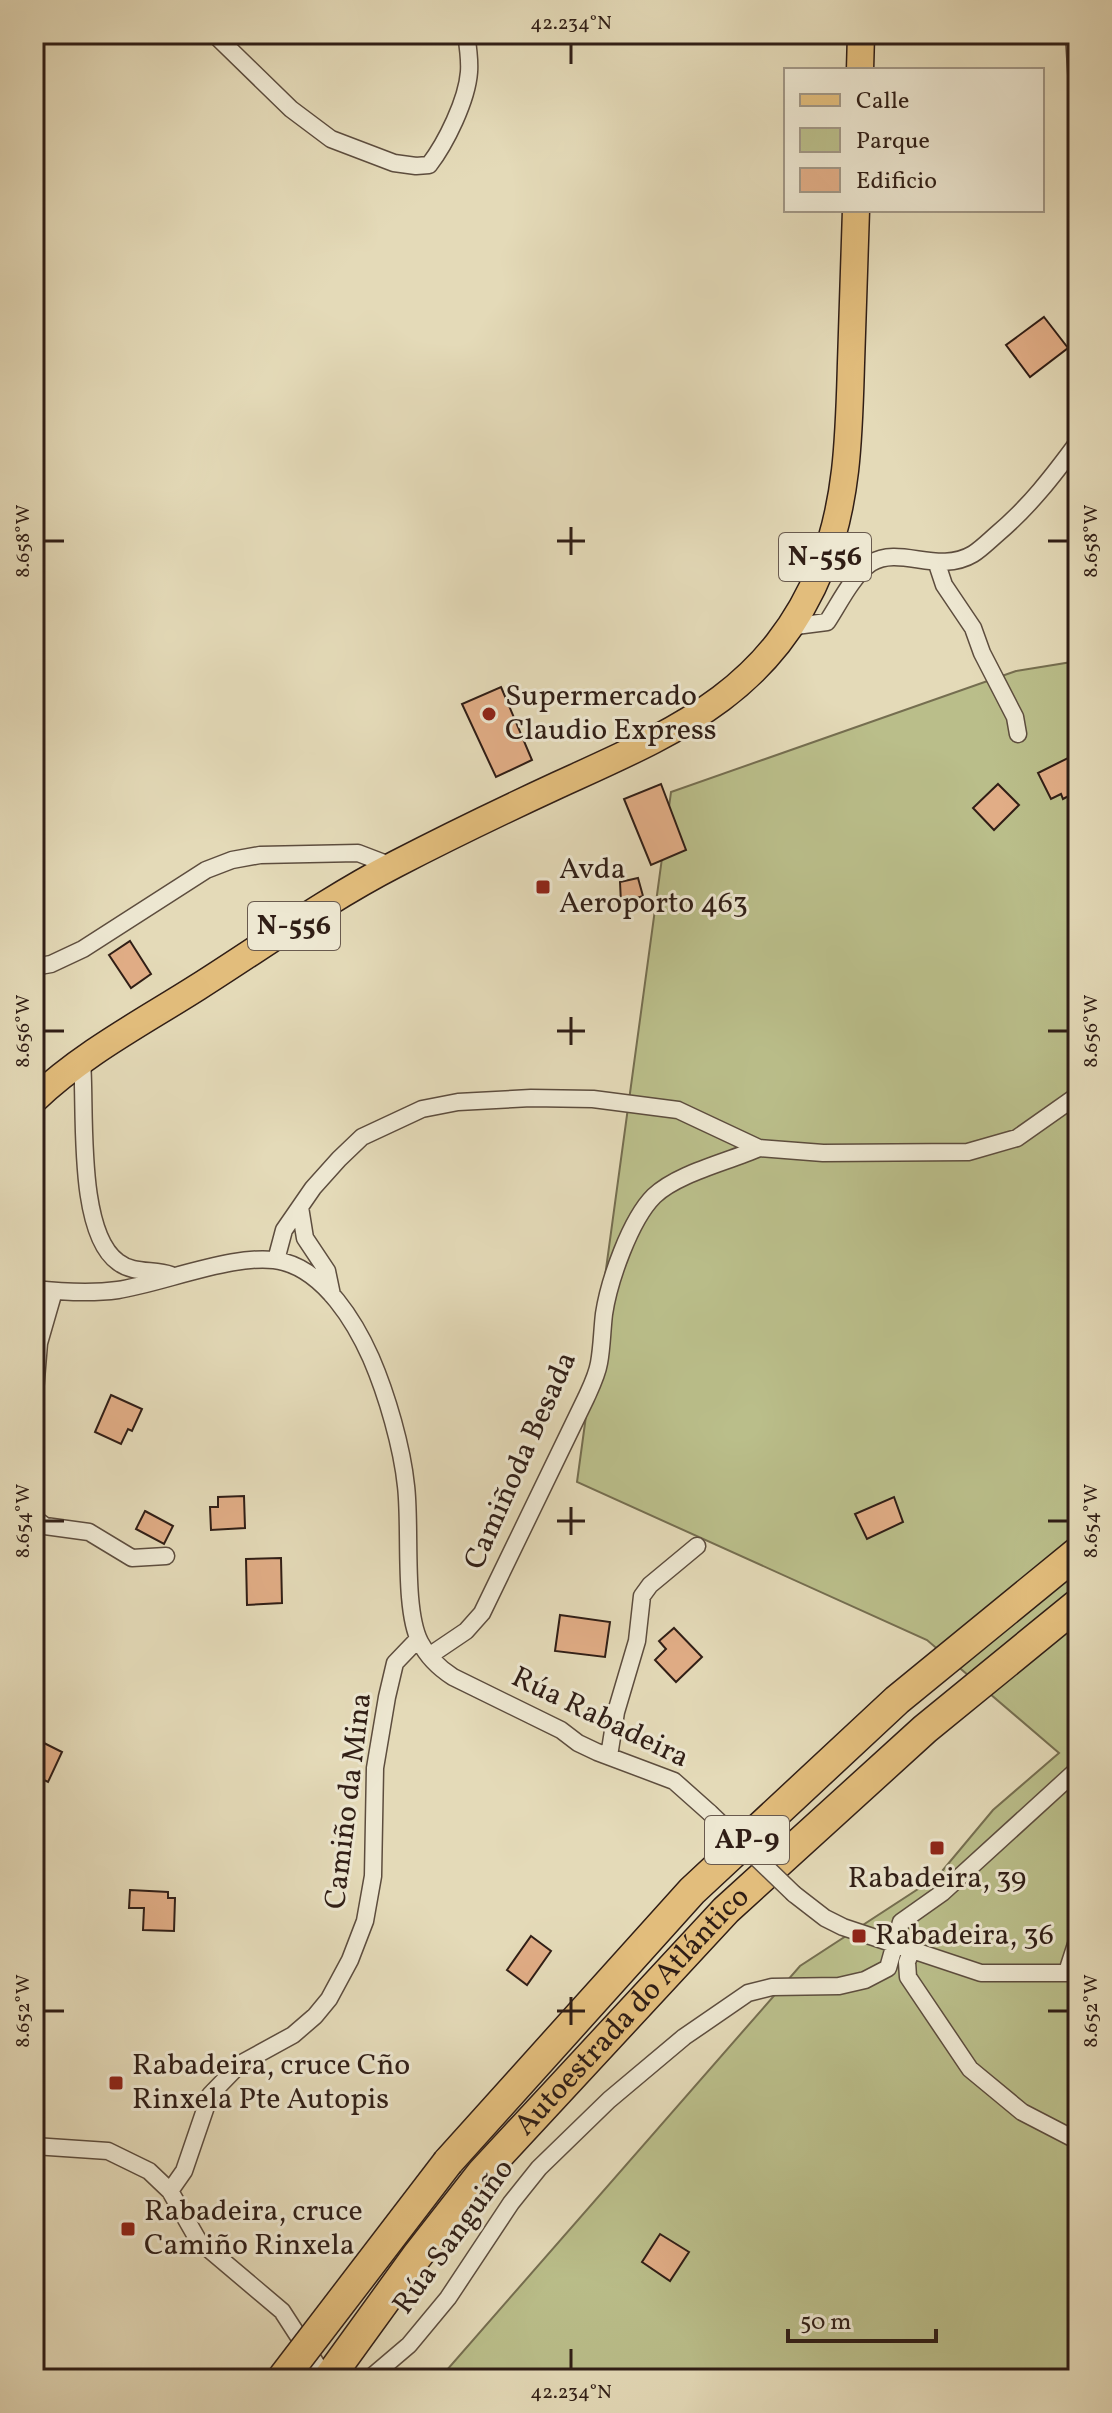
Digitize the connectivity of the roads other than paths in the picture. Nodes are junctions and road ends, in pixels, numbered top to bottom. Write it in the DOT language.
graph roads {
  1 [pos="214,34"];
  2 [pos="466,34"];
  3 [pos="861,34"];
  4 [pos="1074,34"];
  5 [pos="860,68"];
  6 [pos="1078,100"];
  7 [pos="856,212"];
  8 [pos="1078,442"];
  9 [pos="937,564"];
  10 [pos="788,627"];
  11 [pos="1018,734"];
  12 [pos="392,866"];
  13 [pos="34,967"];
  14 [pos="82,1061"];
  15 [pos="1078,1095"];
  16 [pos="34,1100"];
  17 [pos="759,1148"];
  18 [pos="300,1207"];
  19 [pos="276,1260"];
  20 [pos="176,1277"];
  21 [pos="34,1289"];
  22 [pos="54,1291"];
  23 [pos="332,1297"];
  24 [pos="34,1404"];
  25 [pos="34,1518"];
  26 [pos="697,1546"];
  27 [pos="1078,1552"];
  28 [pos="166,1556"];
  29 [pos="1078,1604"];
  30 [pos="418,1639"];
  31 [pos="429,1656"];
  32 [pos="609,1756"];
  33 [pos="1078,1769"];
  34 [pos="1078,1938"];
  35 [pos="894,1943"];
  36 [pos="912,1949"];
  37 [pos="1072,1972"];
  38 [pos="1078,2141"];
  39 [pos="34,2146"];
  40 [pos="170,2191"];
  41 [pos="282,2379"];
  42 [pos="327,2379"];
  43 [pos="369,2379"];
  1 -- 2 [label="street"];
  3 -- 5 [label="main road"];
  4 -- 6 [label="street"];
  7 -- 10 [label="main road, N-556"];
  8 -- 9 [label="street"];
  9 -- 10 [label="street"];
  9 -- 11 [label="street"];
  10 -- 12 [label="main road, N-556"];
  12 -- 13 [label="street"];
  12 -- 14 [label="main road, N-556"];
  14 -- 16 [label="main road, N-556"];
  14 -- 20 [label="street, Rúa Rabadeira"];
  15 -- 17 [label="street"];
  17 -- 18 [label="street"];
  17 -- 31 [label="street, Camiñoda Besada"];
  18 -- 19 [label="street"];
  18 -- 23 [label="street, Rúa Rabadeira"];
  19 -- 20 [label="street, Rúa Rabadeira"];
  19 -- 23 [label="street, Rúa Rabadeira"];
  20 -- 22 [label="street, Rúa Rabadeira"];
  21 -- 22 [label="street, Rúa Rabadeira"];
  22 -- 24 [label="street"];
  23 -- 30 [label="street, Rúa Rabadeira"];
  25 -- 28 [label="street"];
  26 -- 32 [label="street"];
  27 -- 41 [label="highway, Autoestrada do Atlántico / AP-9, bridge"];
  29 -- 42 [label="highway, Autoestrada do Atlántico / AP-9"];
  30 -- 31 [label="street, Rúa Rabadeira"];
  30 -- 40 [label="street, Camiño da Mina"];
  31 -- 32 [label="street, Rúa Rabadeira"];
  32 -- 35 [label="street, Rúa Rabadeira, bridge"];
  33 -- 35 [label="street, Rúa Sanguiño"];
  34 -- 37 [label="street"];
  35 -- 36 [label="street, Rúa Rabadeira"];
  35 -- 43 [label="street, Rúa Sanguiño"];
  36 -- 37 [label="street, Rúa Rabadeira"];
  36 -- 38 [label="street"];
  39 -- 40 [label="street"];
  40 -- 42 [label="street"];
}
